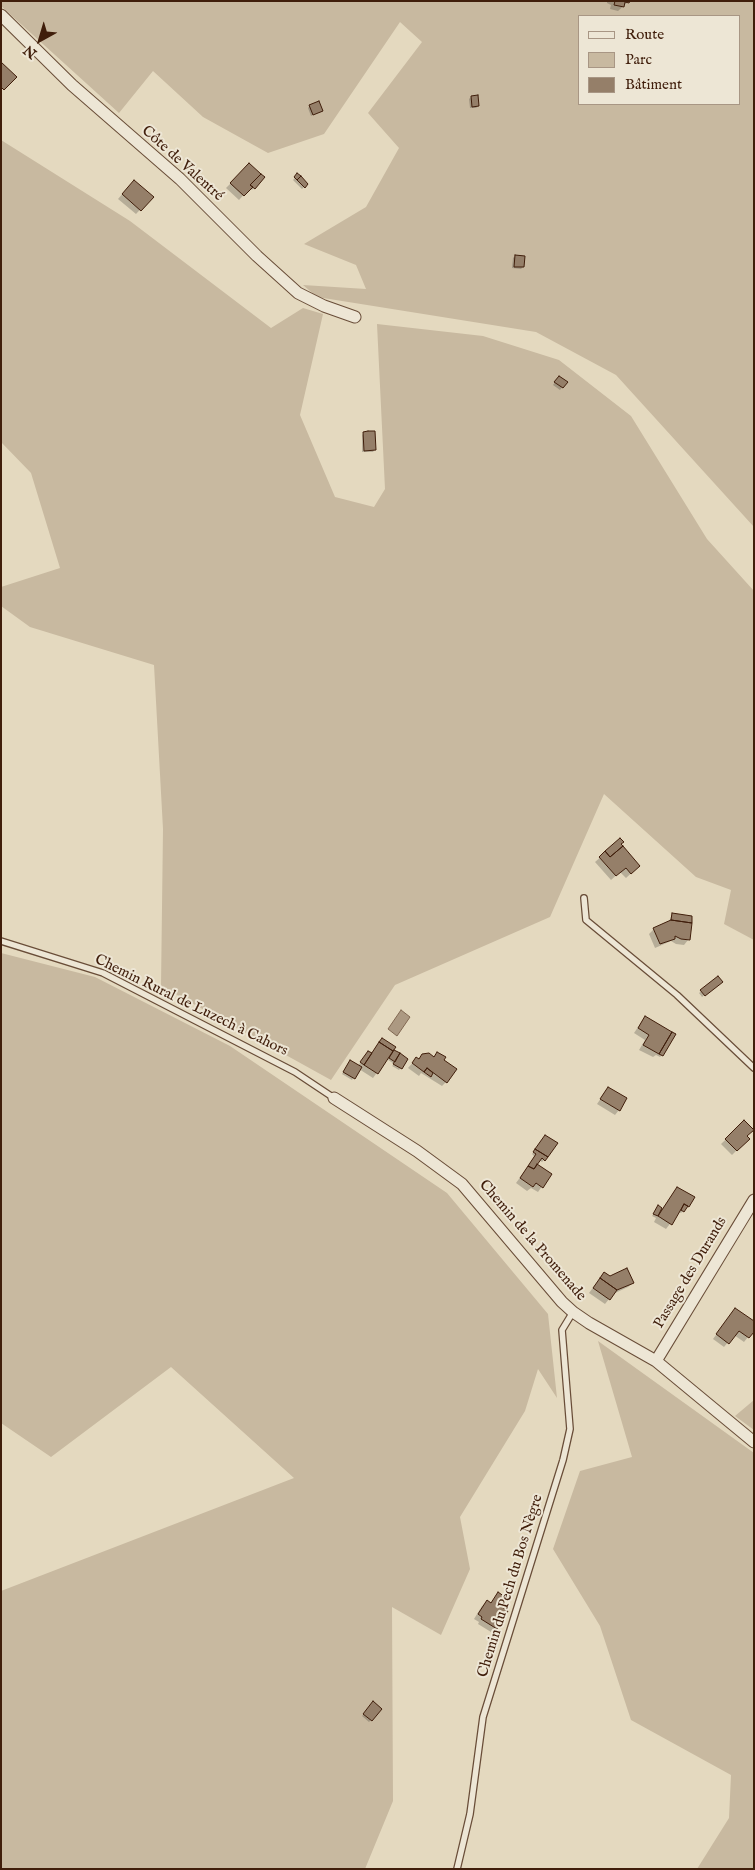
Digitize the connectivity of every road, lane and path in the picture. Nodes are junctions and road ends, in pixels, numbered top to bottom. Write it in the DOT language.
graph roads {
  1 [pos="1,15"];
  2 [pos="355,317"];
  3 [pos="584,898"];
  4 [pos="1,941"];
  5 [pos="754,1068"];
  6 [pos="334,1098"];
  7 [pos="754,1200"];
  8 [pos="573,1312"];
  9 [pos="656,1361"];
  10 [pos="754,1442"];
  11 [pos="457,1869"];
  1 -- 2 [label="street, Côte de Valentré"];
  3 -- 5 [label="lane"];
  4 -- 6 [label="lane, Chemin Rural de Luzech à Cahors"];
  6 -- 8 [label="street, Chemin de la Promenade"];
  7 -- 9 [label="street, Passage des Durands"];
  8 -- 9 [label="street, Chemin de la Promenade"];
  8 -- 11 [label="lane, Chemin du Pech du Bos Nègre"];
  9 -- 10 [label="street, Chemin de la Promenade"];
}
